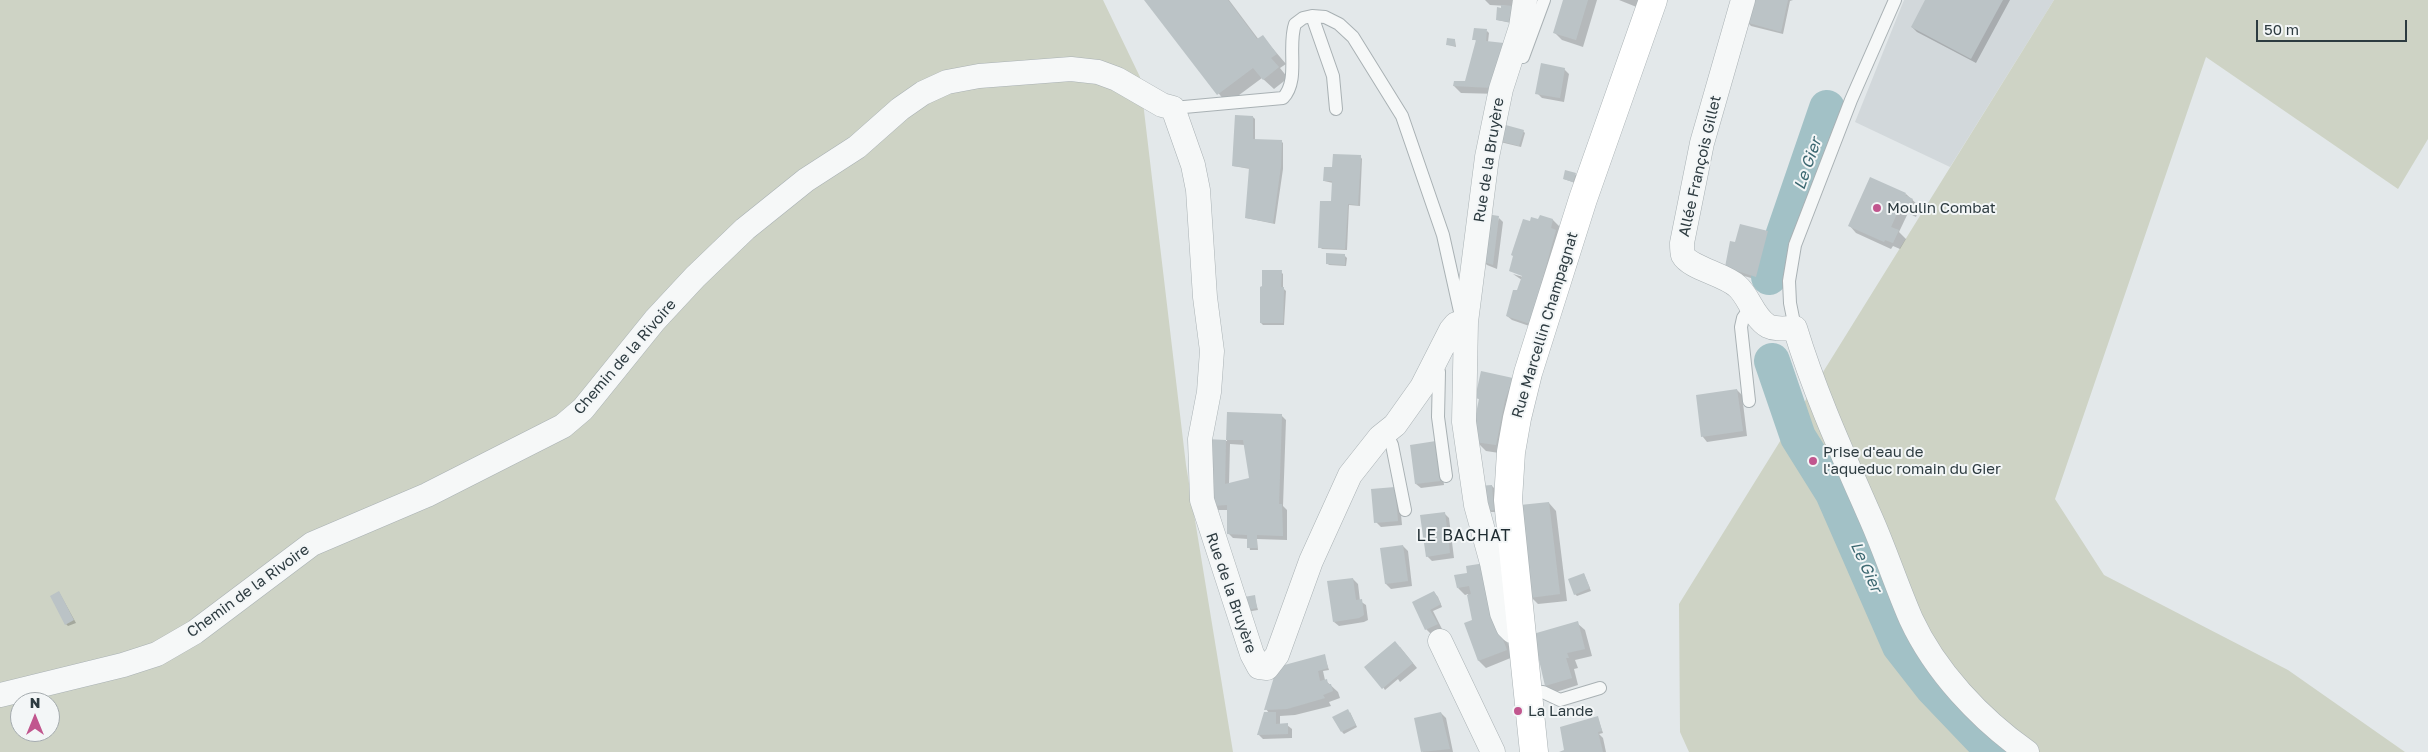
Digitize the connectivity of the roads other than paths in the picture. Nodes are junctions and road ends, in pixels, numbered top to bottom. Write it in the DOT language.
graph roads {
  1 [pos="1525,0"];
  2 [pos="1544,0"];
  3 [pos="1653,0"];
  4 [pos="1743,0"];
  5 [pos="1895,0"];
  6 [pos="1312,16"];
  7 [pos="1497,106"];
  8 [pos="1174,108"];
  9 [pos="1336,110"];
  10 [pos="1752,305"];
  11 [pos="1466,322"];
  12 [pos="1795,328"];
  13 [pos="1433,366"];
  14 [pos="1749,401"];
  15 [pos="1386,432"];
  16 [pos="1446,476"];
  17 [pos="1405,510"];
  18 [pos="1523,631"];
  19 [pos="1440,641"];
  20 [pos="1600,688"];
  21 [pos="1527,693"];
  22 [pos="0,694"];
  23 [pos="1493,752"];
  24 [pos="1534,752"];
  25 [pos="2027,752"];
  1 -- 7 [label="street, Rue de la Bruyère"];
  2 -- 7 [label="lane"];
  3 -- 18 [label="main road, Rue Marcellin Champagnat"];
  4 -- 10 [label="street, Allée François Gillet"];
  5 -- 12 [label="lane"];
  6 -- 8 [label="lane"];
  6 -- 9 [label="lane"];
  6 -- 11 [label="lane"];
  7 -- 11 [label="street, Rue de la Bruyère"];
  8 -- 15 [label="street, Rue de la Bruyère"];
  8 -- 22 [label="street, Chemin de la Rivoire"];
  10 -- 12 [label="street, Allée François Gillet"];
  10 -- 14 [label="lane"];
  11 -- 13 [label="street, Rue de la Bruyère"];
  11 -- 18 [label="street, Rue de la Bruyère"];
  12 -- 25 [label="street"];
  13 -- 15 [label="street, Rue de la Bruyère"];
  13 -- 16 [label="lane"];
  15 -- 17 [label="lane"];
  18 -- 21 [label="main road, Rue Marcellin Champagnat"];
  19 -- 23 [label="street"];
  20 -- 21 [label="lane"];
  21 -- 24 [label="main road, Rue Marcellin Champagnat"];
}
